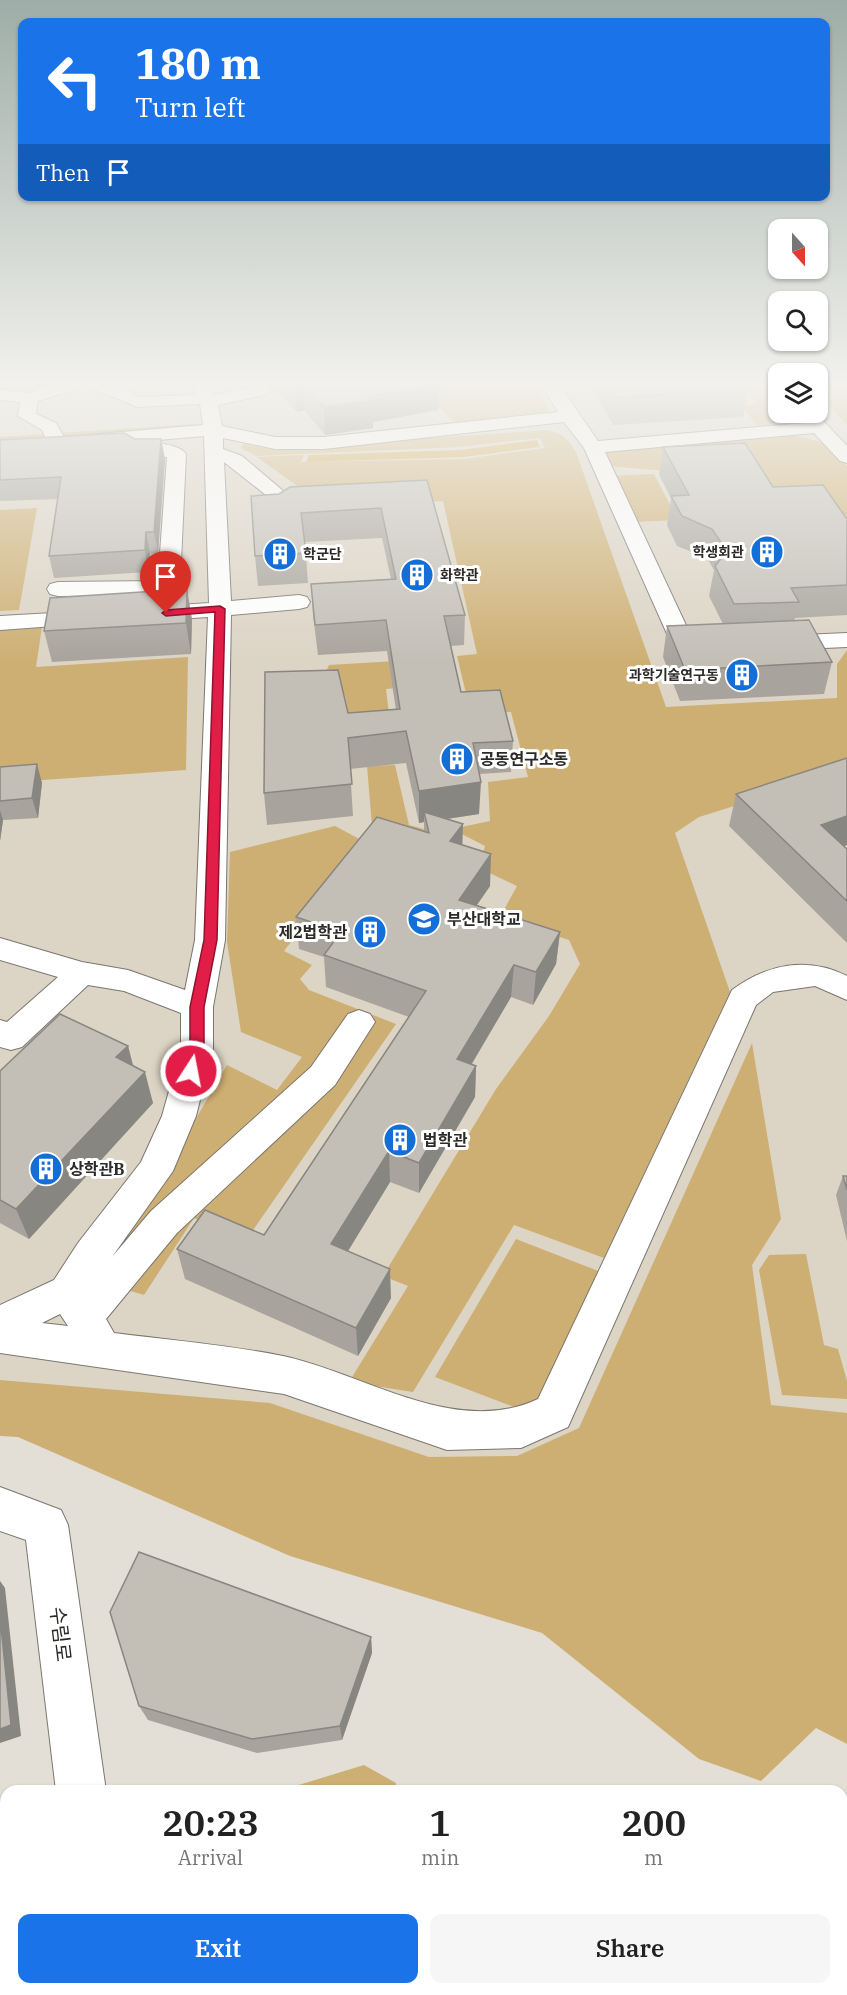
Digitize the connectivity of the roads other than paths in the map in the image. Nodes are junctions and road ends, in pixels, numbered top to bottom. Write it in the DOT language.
graph roads {
  1 [pos="175,476"];
  2 [pos="215,476"];
  3 [pos="255,476"];
  4 [pos="606,476"];
  5 [pos="278,495"];
  6 [pos="58,589"];
  7 [pos="167,600"];
  8 [pos="299,602"];
  9 [pos="220,609"];
  10 [pos="0,623"];
  11 [pos="847,640"];
  12 [pos="756,644"];
  13 [pos="722,646"];
  14 [pos="0,949"];
  15 [pos="82,973"];
  16 [pos="847,989"];
  17 [pos="197,1007"];
  18 [pos="359,1022"];
  19 [pos="0,1032"];
  20 [pos="76,1304"];
  21 [pos="0,1324"];
  22 [pos="0,1335"];
  23 [pos="103,1350"];
  24 [pos="0,1509"];
  25 [pos="80,1785"];
  1 -- 7 [label="street"];
  2 -- 9 [label="street"];
  3 -- 5 [label="street"];
  4 -- 13 [label="street"];
  6 -- 7 [label="street"];
  7 -- 9 [label="street"];
  7 -- 10 [label="street"];
  8 -- 9 [label="street"];
  9 -- 17 [label="street"];
  11 -- 12 [label="street"];
  14 -- 15 [label="street"];
  15 -- 17 [label="street"];
  15 -- 19 [label="street"];
  16 -- 23 [label="street"];
  17 -- 20 [label="street"];
  18 -- 20 [label="street"];
  20 -- 21 [label="street"];
  20 -- 23 [label="street"];
  22 -- 23 [label="street"];
  24 -- 25 [label="street, 수림로"];
}
